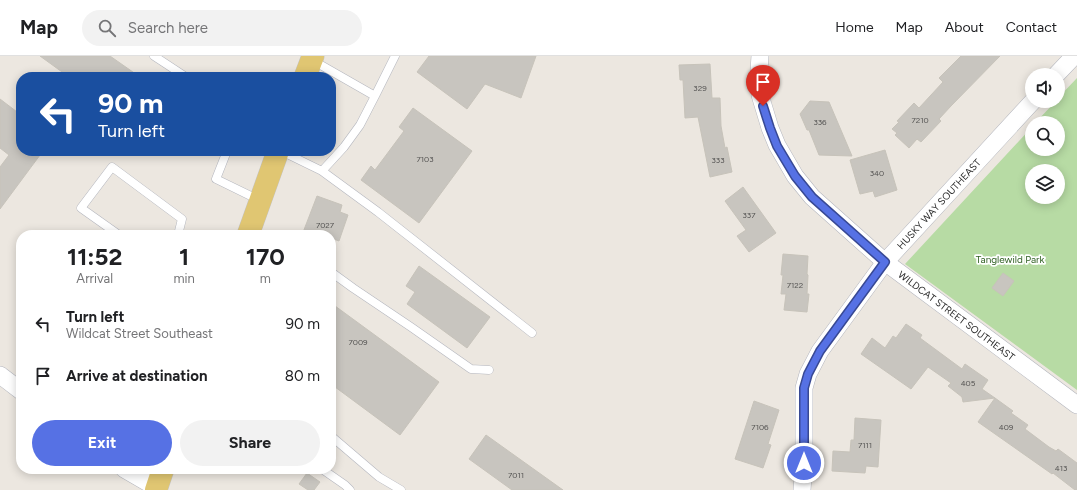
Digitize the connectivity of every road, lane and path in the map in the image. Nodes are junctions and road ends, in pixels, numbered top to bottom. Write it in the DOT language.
graph roads {
  1 [pos="154,56"];
  2 [pos="395,56"];
  3 [pos="760,56"];
  4 [pos="1074,56"];
  5 [pos="310,64"];
  6 [pos="1063,68"];
  7 [pos="178,72"];
  8 [pos="326,72"];
  9 [pos="336,77"];
  10 [pos="375,96"];
  11 [pos="1027,108"];
  12 [pos="225,156"];
  13 [pos="276,156"];
  14 [pos="291,156"];
  15 [pos="336,156"];
  16 [pos="336,156"];
  17 [pos="322,171"];
  18 [pos="260,200"];
  19 [pos="112,230"];
  20 [pos="179,230"];
  21 [pos="250,230"];
  22 [pos="885,262"];
  23 [pos="336,276"];
  24 [pos="532,333"];
  25 [pos="489,370"];
  26 [pos="0,375"];
  27 [pos="16,387"];
  28 [pos="1077,405"];
  29 [pos="336,440"];
  30 [pos="137,474"];
  31 [pos="329,474"];
  32 [pos="159,482"];
  33 [pos="350,490"];
  34 [pos="401,490"];
  35 [pos="802,490"];
  1 -- 7 [label="lane"];
  2 -- 10 [label="lane"];
  3 -- 22 [label="street, WILDCAT STREET SOUTHEAST"];
  4 -- 6 [label="street"];
  5 -- 8 [label="lane"];
  9 -- 10 [label="lane"];
  10 -- 15 [label="lane"];
  11 -- 22 [label="street, HUSKY WAY SOUTHEAST"];
  12 -- 18 [label="lane"];
  13 -- 18 [label="main road"];
  14 -- 17 [label="lane"];
  16 -- 17 [label="lane"];
  17 -- 24 [label="lane"];
  18 -- 21 [label="main road"];
  19 -- 20 [label="lane"];
  22 -- 28 [label="street, WILDCAT STREET SOUTHEAST"];
  22 -- 35 [label="street, HUSKY WAY SOUTHEAST"];
  23 -- 25 [label="lane"];
  26 -- 27 [label="street"];
  29 -- 34 [label="lane"];
  30 -- 32 [label="street"];
  31 -- 33 [label="lane"];
}
